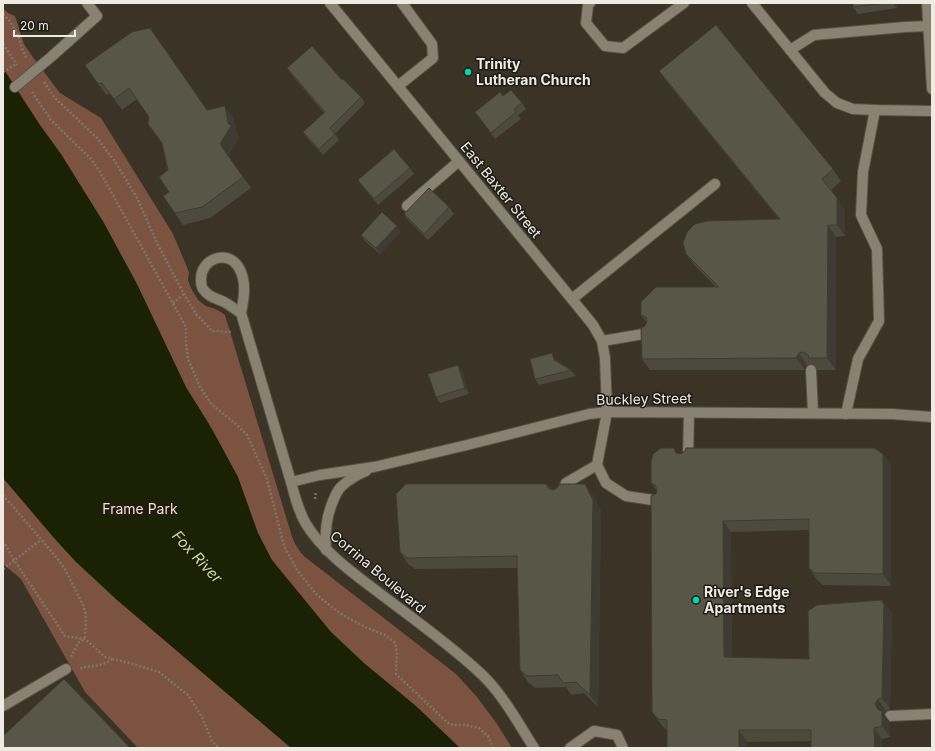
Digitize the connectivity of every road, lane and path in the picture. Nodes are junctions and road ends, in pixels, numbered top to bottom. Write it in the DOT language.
graph roads {
  1 [pos="87,3"];
  2 [pos="330,3"];
  3 [pos="402,3"];
  4 [pos="590,3"];
  5 [pos="684,3"];
  6 [pos="752,3"];
  7 [pos="927,3"];
  8 [pos="3,14"];
  9 [pos="928,26"];
  10 [pos="3,44"];
  11 [pos="790,50"];
  12 [pos="16,64"];
  13 [pos="35,71"];
  14 [pos="3,72"];
  15 [pos="25,80"];
  16 [pos="398,86"];
  17 [pos="15,87"];
  18 [pos="932,89"];
  19 [pos="874,110"];
  20 [pos="932,111"];
  21 [pos="459,161"];
  22 [pos="715,184"];
  23 [pos="407,206"];
  24 [pos="184,294"];
  25 [pos="572,299"];
  26 [pos="241,313"];
  27 [pos="247,333"];
  28 [pos="650,333"];
  29 [pos="602,341"];
  30 [pos="811,370"];
  31 [pos="607,412"];
  32 [pos="689,413"];
  33 [pos="813,413"];
  34 [pos="846,414"];
  35 [pos="932,417"];
  36 [pos="688,460"];
  37 [pos="597,465"];
  38 [pos="374,467"];
  39 [pos="291,482"];
  40 [pos="316,489"];
  41 [pos="3,495"];
  42 [pos="561,495"];
  43 [pos="315,499"];
  44 [pos="659,501"];
  45 [pos="279,508"];
  46 [pos="275,509"];
  47 [pos="41,540"];
  48 [pos="3,541"];
  49 [pos="326,550"];
  50 [pos="14,560"];
  51 [pos="3,569"];
  52 [pos="85,639"];
  53 [pos="113,659"];
  54 [pos="66,669"];
  55 [pos="3,706"];
  56 [pos="932,714"];
  57 [pos="890,716"];
  58 [pos="219,748"];
  59 [pos="534,748"];
  60 [pos="570,748"];
  61 [pos="623,748"];
  1 -- 13 [label="street"];
  2 -- 16 [label="street, East Baxter Street"];
  3 -- 16 [label="street"];
  4 -- 5 [label="street"];
  6 -- 11 [label="street"];
  7 -- 9 [label="street"];
  8 -- 13 [label="path"];
  9 -- 11 [label="street"];
  9 -- 18 [label="street"];
  10 -- 12 [label="path"];
  11 -- 19 [label="street"];
  12 -- 14 [label="path"];
  12 -- 15 [label="path"];
  13 -- 15 [label="street"];
  13 -- 24 [label="path"];
  15 -- 17 [label="street"];
  15 -- 24 [label="path"];
  16 -- 21 [label="street, East Baxter Street"];
  19 -- 20 [label="street"];
  19 -- 34 [label="street"];
  21 -- 23 [label="street"];
  21 -- 25 [label="street, East Baxter Street"];
  22 -- 25 [label="street"];
  24 -- 27 [label="path"];
  25 -- 29 [label="street, East Baxter Street"];
  26 -- 26 [label="street, Corrina Boulevard"];
  26 -- 27 [label="street, Corrina Boulevard"];
  27 -- 39 [label="street, Corrina Boulevard"];
  28 -- 29 [label="street"];
  29 -- 31 [label="street, East Baxter Street"];
  30 -- 33 [label="street"];
  31 -- 32 [label="street, Buckley Street"];
  31 -- 37 [label="street, East Baxter Street"];
  31 -- 38 [label="street, Buckley Street"];
  32 -- 33 [label="street, Buckley Street"];
  32 -- 36 [label="street"];
  33 -- 34 [label="street, Buckley Street"];
  34 -- 35 [label="street, Buckley Street"];
  37 -- 42 [label="street"];
  37 -- 44 [label="street"];
  38 -- 39 [label="street, Buckley Street"];
  38 -- 49 [label="street"];
  39 -- 49 [label="street, Corrina Boulevard"];
  40 -- 43 [label="path"];
  41 -- 47 [label="path"];
  45 -- 46 [label="path"];
  47 -- 50 [label="path"];
  47 -- 52 [label="path"];
  48 -- 50 [label="path"];
  49 -- 59 [label="street, Corrina Boulevard"];
  50 -- 51 [label="path"];
  50 -- 52 [label="path"];
  52 -- 53 [label="path"];
  52 -- 54 [label="path"];
  53 -- 54 [label="path"];
  53 -- 58 [label="path"];
  54 -- 55 [label="street"];
  56 -- 57 [label="street"];
  60 -- 61 [label="street"];
}
